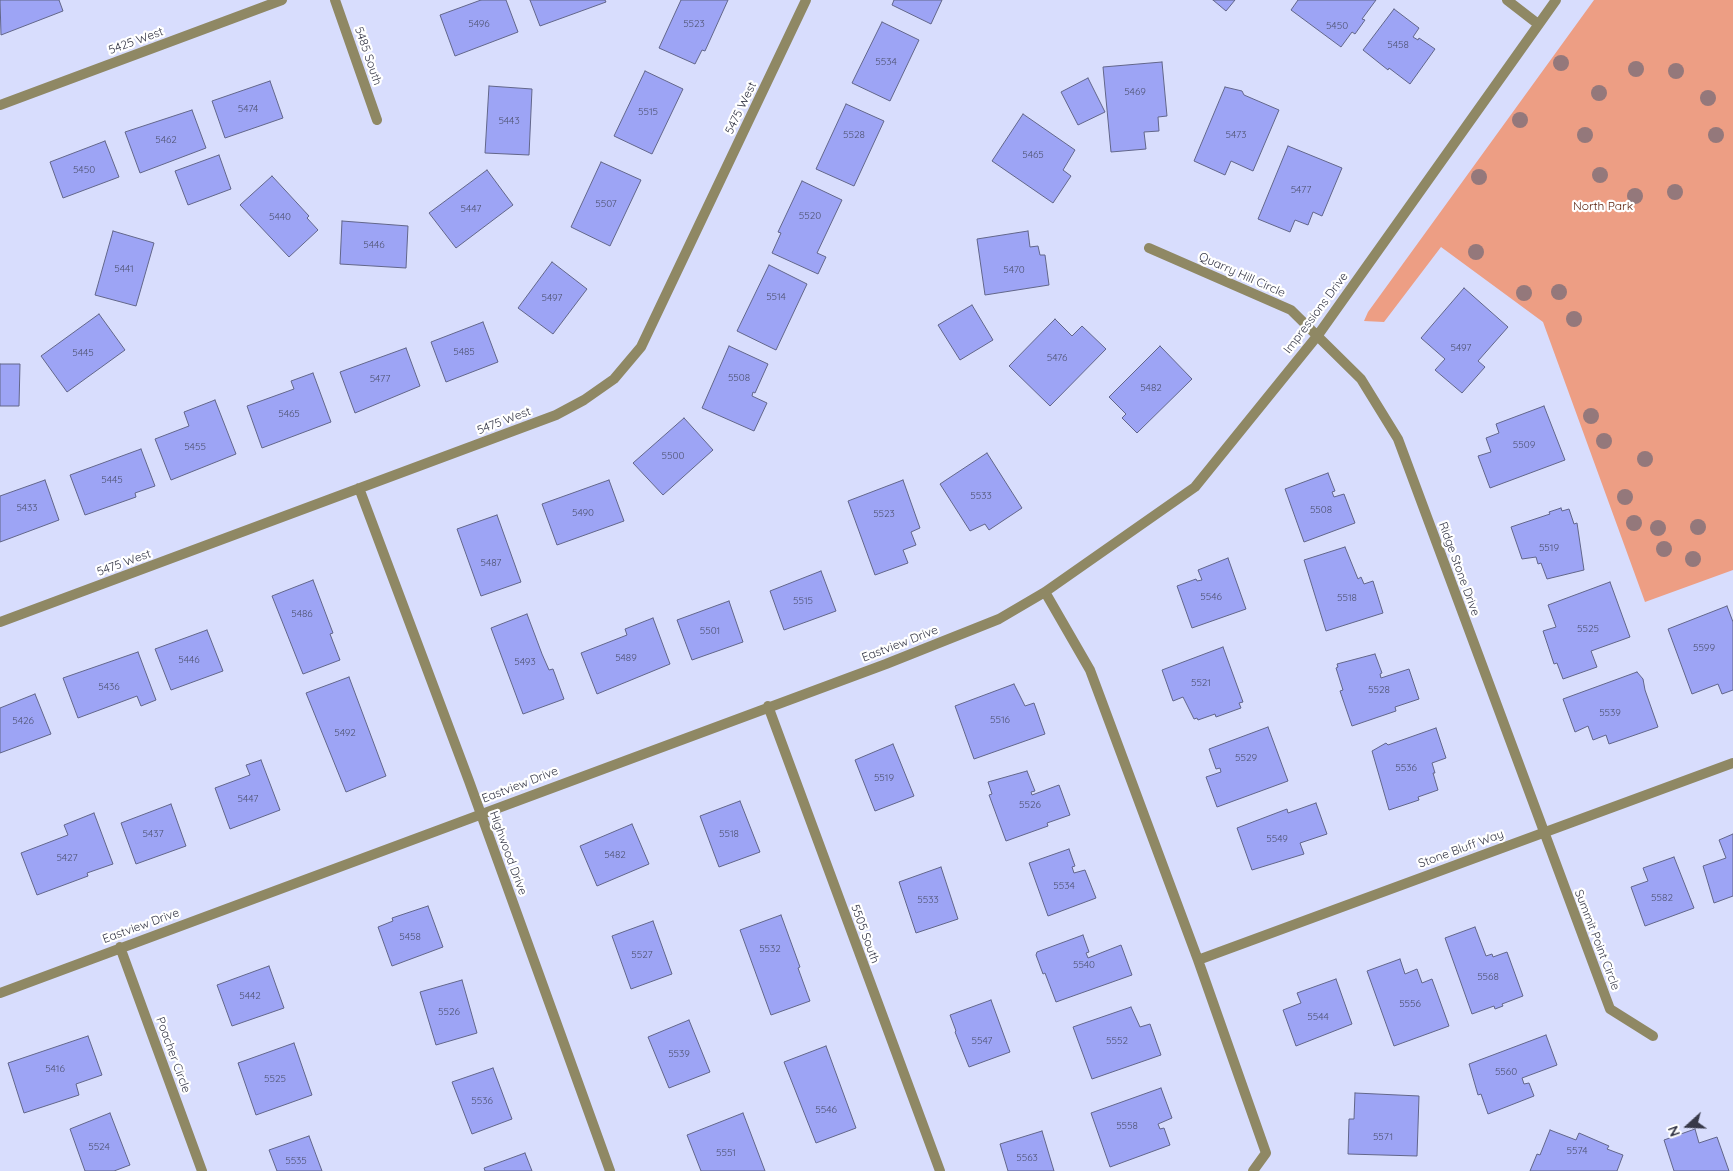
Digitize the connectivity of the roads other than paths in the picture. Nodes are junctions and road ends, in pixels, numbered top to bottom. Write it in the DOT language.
graph roads {
  1 [pos="282,0"];
  2 [pos="335,0"];
  3 [pos="1507,0"];
  4 [pos="1556,0"];
  5 [pos="806,2"];
  6 [pos="1538,24"];
  7 [pos="0,105"];
  8 [pos="377,120"];
  9 [pos="1149,248"];
  10 [pos="1318,335"];
  11 [pos="359,488"];
  12 [pos="1046,592"];
  13 [pos="0,622"];
  14 [pos="768,706"];
  15 [pos="1733,763"];
  16 [pos="480,813"];
  17 [pos="1543,832"];
  18 [pos="120,948"];
  19 [pos="1198,960"];
  20 [pos="0,992"];
  21 [pos="1653,1036"];
  22 [pos="202,1171"];
  23 [pos="610,1171"];
  24 [pos="940,1171"];
  25 [pos="1253,1171"];
  1 -- 7 [label="street, 5425 West"];
  2 -- 8 [label="street, 5485 South"];
  3 -- 6 [label="street"];
  4 -- 6 [label="street, Impressions Drive"];
  5 -- 11 [label="street, 5475 West"];
  6 -- 10 [label="street, Impressions Drive"];
  9 -- 10 [label="street, Quarry Hill Circle"];
  10 -- 12 [label="street, Impressions Drive"];
  10 -- 17 [label="street, Ridge Stone Drive"];
  11 -- 13 [label="street, 5475 West"];
  11 -- 16 [label="street, Highwood Drive"];
  12 -- 14 [label="street, Eastview Drive"];
  12 -- 19 [label="street"];
  14 -- 16 [label="street, Eastview Drive"];
  14 -- 24 [label="street, 5505 South"];
  15 -- 17 [label="street, Stone Bluff Way"];
  16 -- 18 [label="street, Eastview Drive"];
  16 -- 23 [label="street, Highwood Drive"];
  17 -- 19 [label="street, Stone Bluff Way"];
  17 -- 21 [label="street, Summit Point Circle"];
  18 -- 20 [label="street, Eastview Drive"];
  18 -- 22 [label="street, Poacher Circle"];
  19 -- 25 [label="street"];
}
